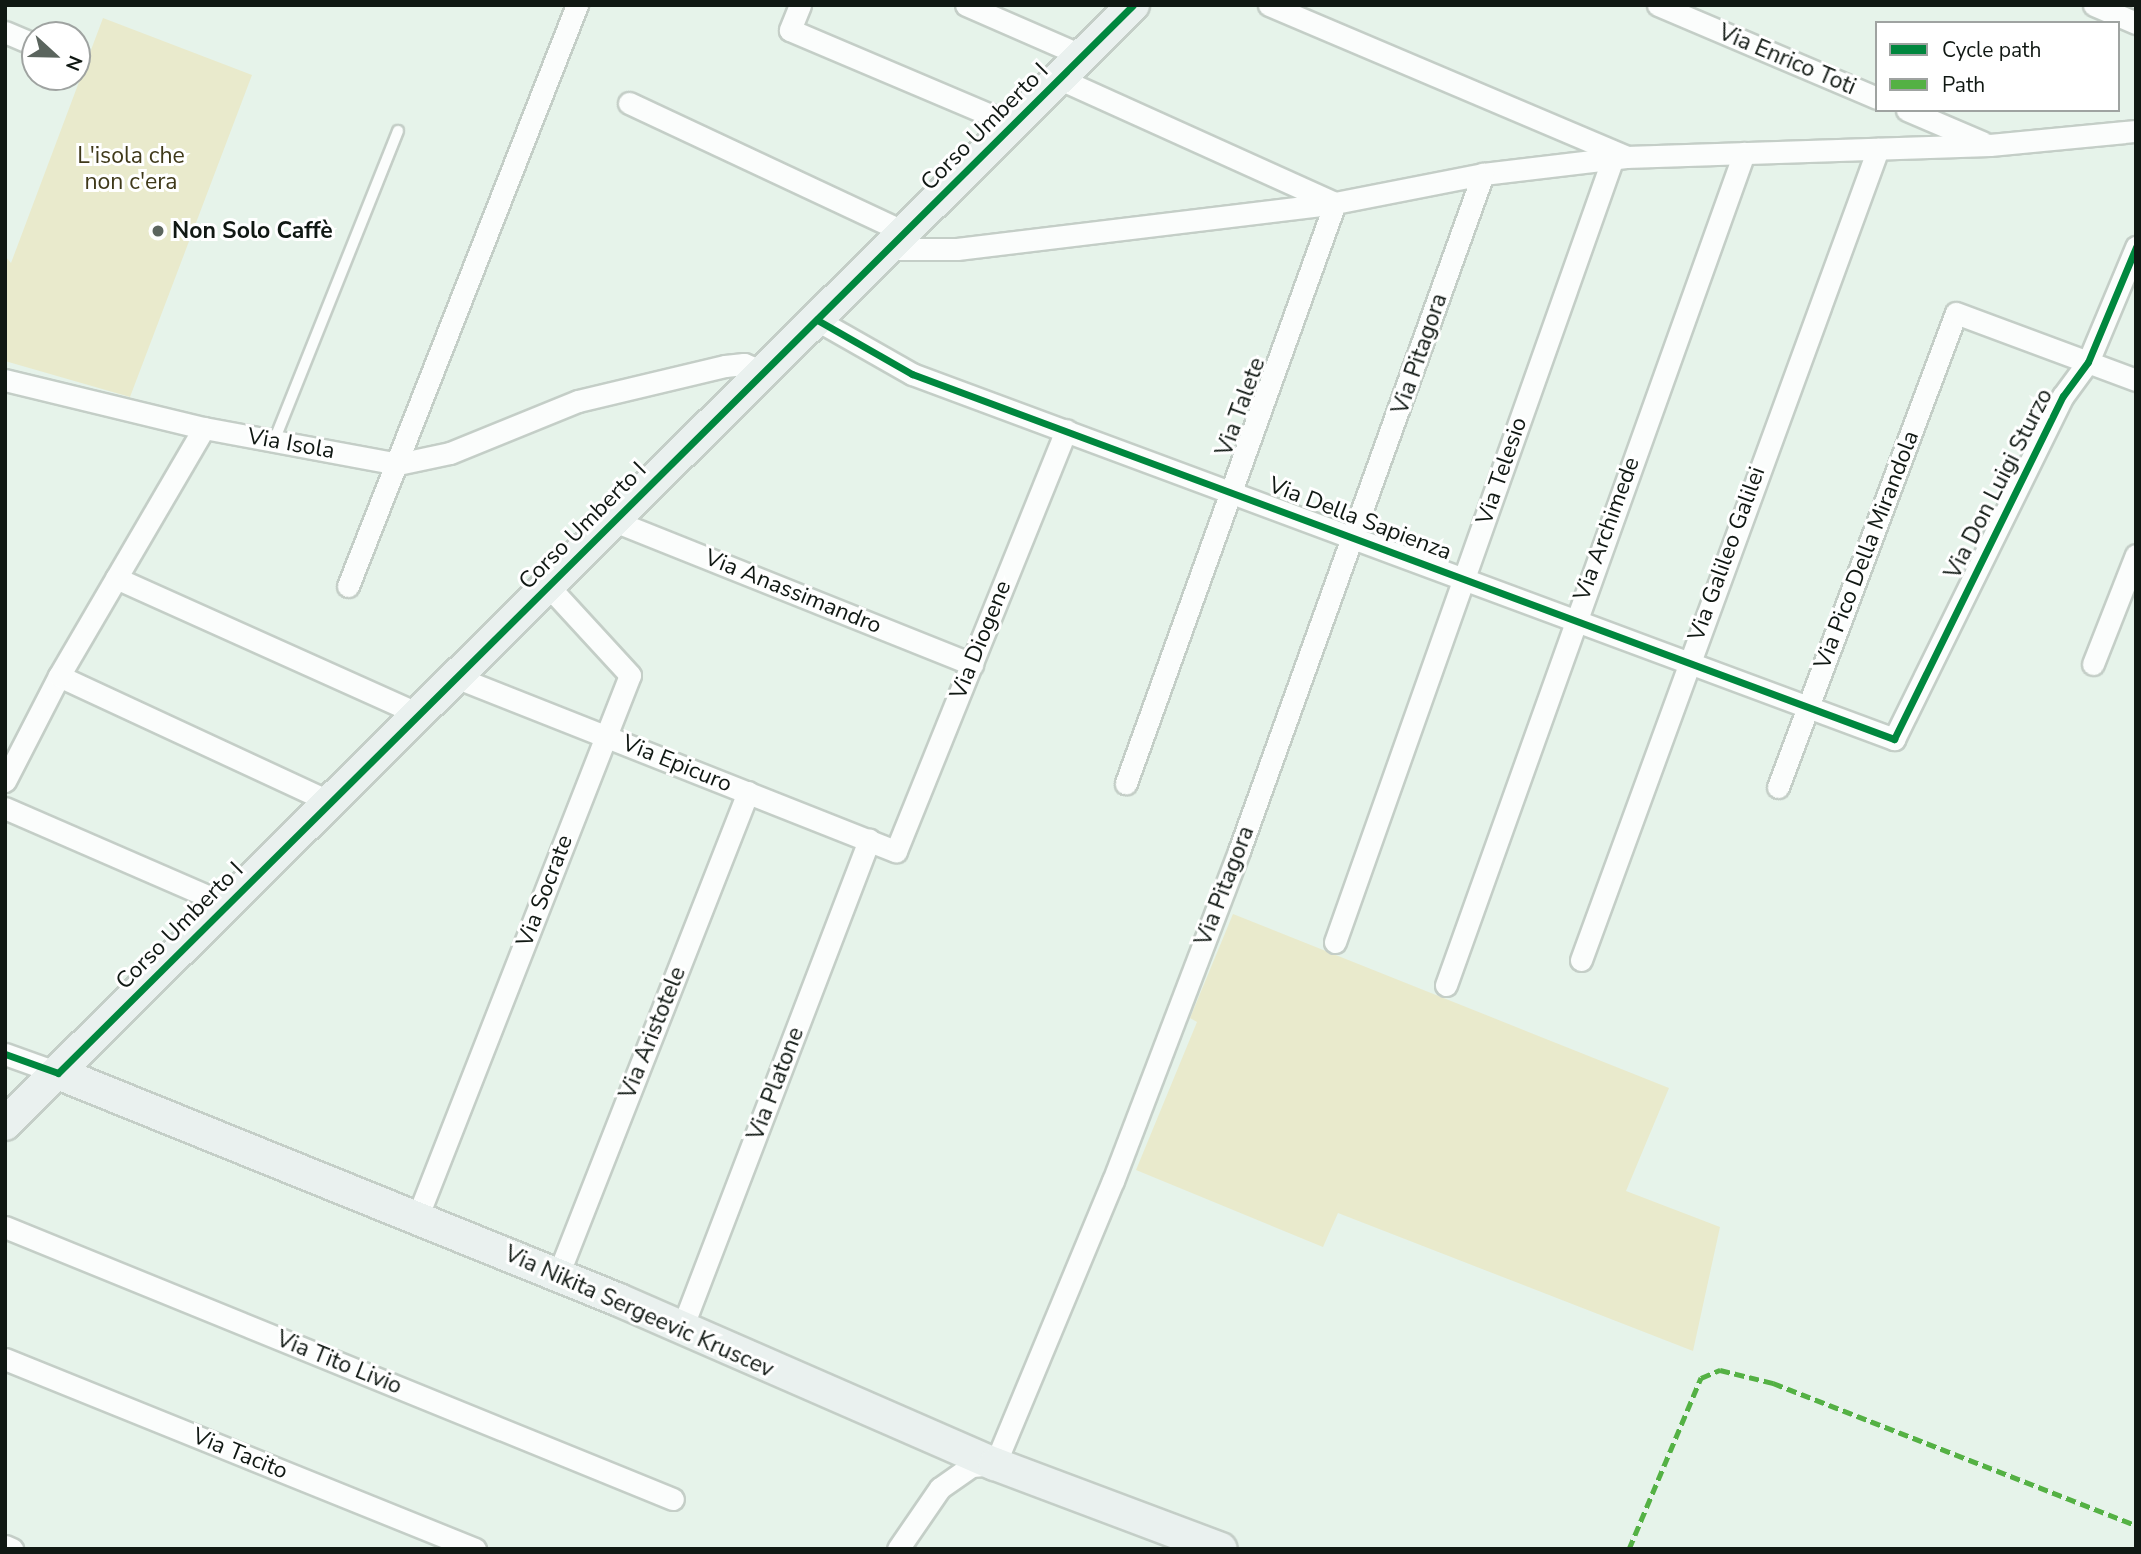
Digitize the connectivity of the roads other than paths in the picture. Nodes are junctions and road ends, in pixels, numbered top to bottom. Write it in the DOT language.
graph roads {
  1 [pos="577,5"];
  2 [pos="800,5"];
  3 [pos="966,5"];
  4 [pos="1133,5"];
  5 [pos="1269,5"];
  6 [pos="1658,5"];
  7 [pos="2094,5"];
  8 [pos="2136,23"];
  9 [pos="1083,56"];
  10 [pos="1060,79"];
  11 [pos="1875,97"];
  12 [pos="629,103"];
  13 [pos="1912,112"];
  14 [pos="1014,125"];
  15 [pos="398,131"];
  16 [pos="2136,131"];
  17 [pos="1990,145"];
  18 [pos="1878,149"];
  19 [pos="1744,153"];
  20 [pos="1619,158"];
  21 [pos="1483,174"];
  22 [pos="1335,203"];
  23 [pos="898,241"];
  24 [pos="2136,247"];
  25 [pos="818,321"];
  26 [pos="2088,362"];
  27 [pos="765,373"];
  28 [pos="5,380"];
  29 [pos="2136,380"];
  30 [pos="204,428"];
  31 [pos="1066,430"];
  32 [pos="274,441"];
  33 [pos="398,464"];
  34 [pos="1232,491"];
  35 [pos="614,521"];
  36 [pos="1356,537"];
  37 [pos="2136,555"];
  38 [pos="116,578"];
  39 [pos="1463,581"];
  40 [pos="348,586"];
  41 [pos="549,587"];
  42 [pos="1574,622"];
  43 [pos="972,664"];
  44 [pos="1687,664"];
  45 [pos="2093,664"];
  46 [pos="59,676"];
  47 [pos="458,678"];
  48 [pos="1808,708"];
  49 [pos="421,715"];
  50 [pos="606,736"];
  51 [pos="1894,739"];
  52 [pos="5,781"];
  53 [pos="1126,783"];
  54 [pos="1778,787"];
  55 [pos="748,792"];
  56 [pos="332,803"];
  57 [pos="5,808"];
  58 [pos="869,840"];
  59 [pos="896,851"];
  60 [pos="228,905"];
  61 [pos="1335,942"];
  62 [pos="1581,960"];
  63 [pos="1446,985"];
  64 [pos="5,1054"];
  65 [pos="58,1073"];
  66 [pos="5,1124"];
  67 [pos="417,1218"];
  68 [pos="5,1227"];
  69 [pos="558,1275"];
  70 [pos="682,1328"];
  71 [pos="5,1359"];
  72 [pos="995,1464"];
  73 [pos="673,1499"];
  74 [pos="5,1546"];
  75 [pos="12,1549"];
  76 [pos="475,1549"];
  77 [pos="898,1549"];
  78 [pos="1221,1549"];
  1 -- 33 [label="street"];
  2 -- 14 [label="street"];
  3 -- 9 [label="street"];
  4 -- 9 [label="street, Corso Umberto I"];
  5 -- 20 [label="street"];
  6 -- 11 [label="street, Via Enrico Toti"];
  7 -- 8 [label="street"];
  9 -- 10 [label="street, Corso Umberto I"];
  10 -- 14 [label="street, Corso Umberto I"];
  10 -- 22 [label="street"];
  12 -- 23 [label="street"];
  13 -- 17 [label="street"];
  14 -- 23 [label="street, Corso Umberto I"];
  15 -- 32 [label="lane"];
  16 -- 17 [label="street"];
  17 -- 18 [label="street"];
  18 -- 19 [label="street"];
  18 -- 44 [label="street, Via Galileo Galilei"];
  19 -- 20 [label="street"];
  19 -- 42 [label="street, Via Archimede"];
  20 -- 21 [label="street"];
  20 -- 39 [label="street, Via Telesio"];
  21 -- 22 [label="street"];
  21 -- 36 [label="street, Via Pitagora"];
  22 -- 23 [label="street"];
  22 -- 34 [label="street, Via Talete"];
  23 -- 25 [label="street, Corso Umberto I"];
  24 -- 26 [label="street, Via Don Luigi Sturzo"];
  25 -- 27 [label="street, Corso Umberto I"];
  25 -- 31 [label="street, Via Della Sapienza"];
  26 -- 29 [label="street"];
  26 -- 48 [label="street, Via Pico Della Mirandola"];
  26 -- 51 [label="street, Via Don Luigi Sturzo"];
  27 -- 33 [label="street, Via Isola"];
  27 -- 35 [label="street, Corso Umberto I"];
  28 -- 30 [label="street, Via Isola"];
  30 -- 32 [label="street, Via Isola"];
  30 -- 38 [label="street"];
  31 -- 34 [label="street, Via Della Sapienza"];
  31 -- 43 [label="street, Via Diogene"];
  32 -- 33 [label="street, Via Isola"];
  33 -- 40 [label="street"];
  34 -- 36 [label="street, Via Della Sapienza"];
  34 -- 53 [label="street, Via Talete"];
  35 -- 41 [label="street, Corso Umberto I"];
  35 -- 43 [label="street, Via Anassimandro"];
  36 -- 39 [label="street, Via Della Sapienza"];
  36 -- 72 [label="street, Via Pitagora"];
  37 -- 45 [label="street"];
  38 -- 46 [label="street"];
  38 -- 49 [label="street"];
  39 -- 42 [label="street, Via Della Sapienza"];
  39 -- 61 [label="street, Via Telesio"];
  41 -- 47 [label="street, Corso Umberto I"];
  41 -- 50 [label="street, Via Socrate"];
  42 -- 44 [label="street, Via Della Sapienza"];
  42 -- 63 [label="street, Via Archimede"];
  43 -- 59 [label="street, Via Diogene"];
  44 -- 48 [label="street, Via Della Sapienza"];
  44 -- 62 [label="street, Via Galileo Galilei"];
  46 -- 52 [label="street"];
  46 -- 56 [label="street"];
  47 -- 49 [label="street, Corso Umberto I"];
  47 -- 50 [label="street, Via Epicuro"];
  48 -- 51 [label="street, Via Della Sapienza"];
  48 -- 54 [label="street, Via Pico Della Mirandola"];
  49 -- 56 [label="street, Corso Umberto I"];
  50 -- 55 [label="street, Via Epicuro"];
  50 -- 67 [label="street, Via Socrate"];
  55 -- 58 [label="street, Via Epicuro"];
  55 -- 69 [label="street, Via Aristotele"];
  56 -- 60 [label="street, Corso Umberto I"];
  57 -- 60 [label="street"];
  58 -- 59 [label="street, Via Epicuro"];
  58 -- 70 [label="street, Via Platone"];
  60 -- 65 [label="street, Corso Umberto I"];
  64 -- 65 [label="street"];
  65 -- 66 [label="street, Corso Umberto I"];
  65 -- 67 [label="street, Via Nikita Sergeevic Kruscev"];
  67 -- 69 [label="street, Via Nikita Sergeevic Kruscev"];
  68 -- 73 [label="street, Via Tito Livio"];
  69 -- 70 [label="street, Via Nikita Sergeevic Kruscev"];
  70 -- 72 [label="street, Via Nikita Sergeevic Kruscev"];
  71 -- 76 [label="street, Via Tacito"];
  72 -- 77 [label="street"];
  72 -- 78 [label="street, Via Nikita Sergeevic Kruscev"];
  74 -- 75 [label="street"];
}
